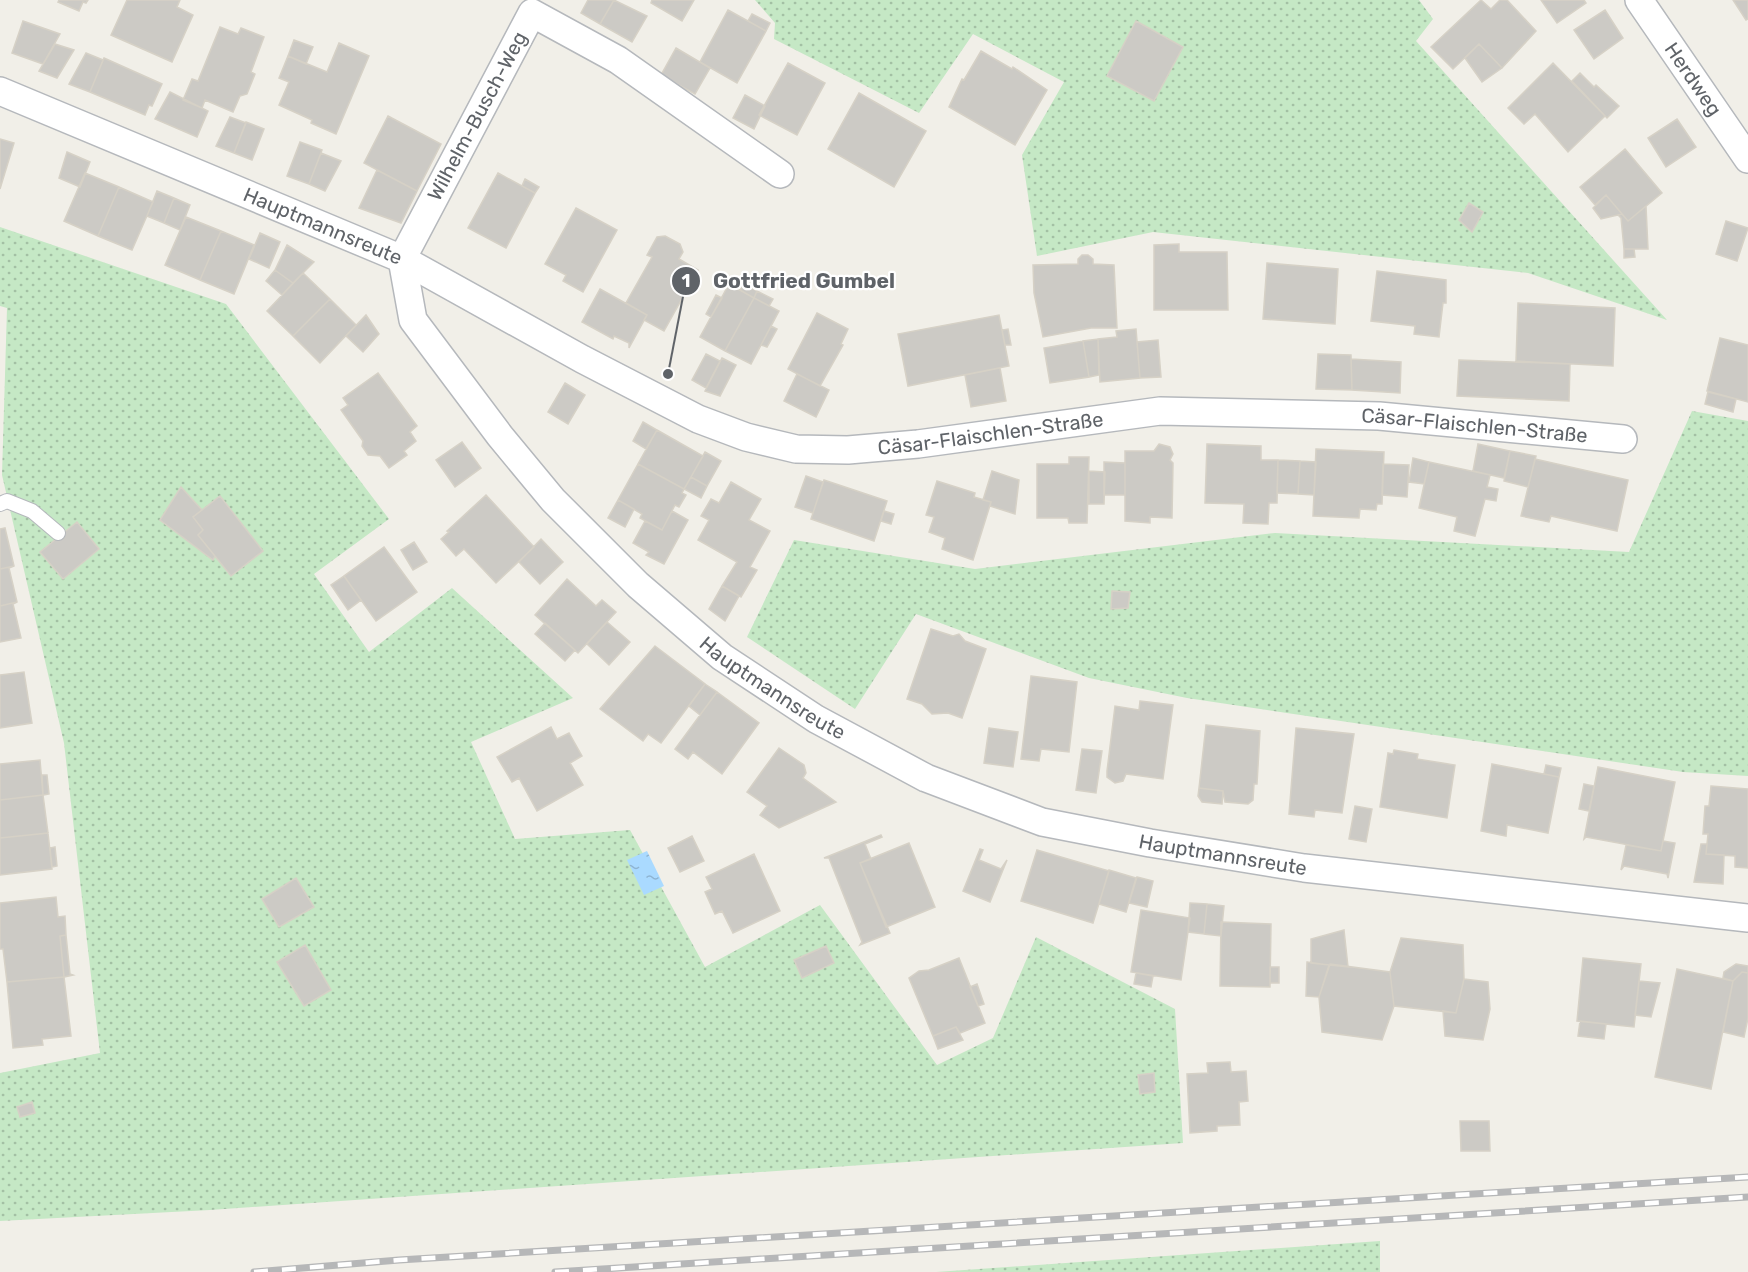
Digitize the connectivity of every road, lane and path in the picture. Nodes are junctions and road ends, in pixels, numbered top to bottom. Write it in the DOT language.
graph roads {
  1 [pos="1640,0"];
  2 [pos="0,91"];
  3 [pos="1747,153"];
  4 [pos="780,174"];
  5 [pos="402,259"];
  6 [pos="1623,439"];
  7 [pos="0,504"];
  8 [pos="58,533"];
  9 [pos="1748,918"];
  1 -- 3 [label="street, Herdweg"];
  2 -- 5 [label="street, Hauptmannsreute"];
  4 -- 5 [label="street, Wilhelm-Busch-Weg"];
  5 -- 6 [label="street, Cäsar-Flaischlen-Straße"];
  5 -- 9 [label="street, Hauptmannsreute"];
  7 -- 8 [label="lane"];
}
